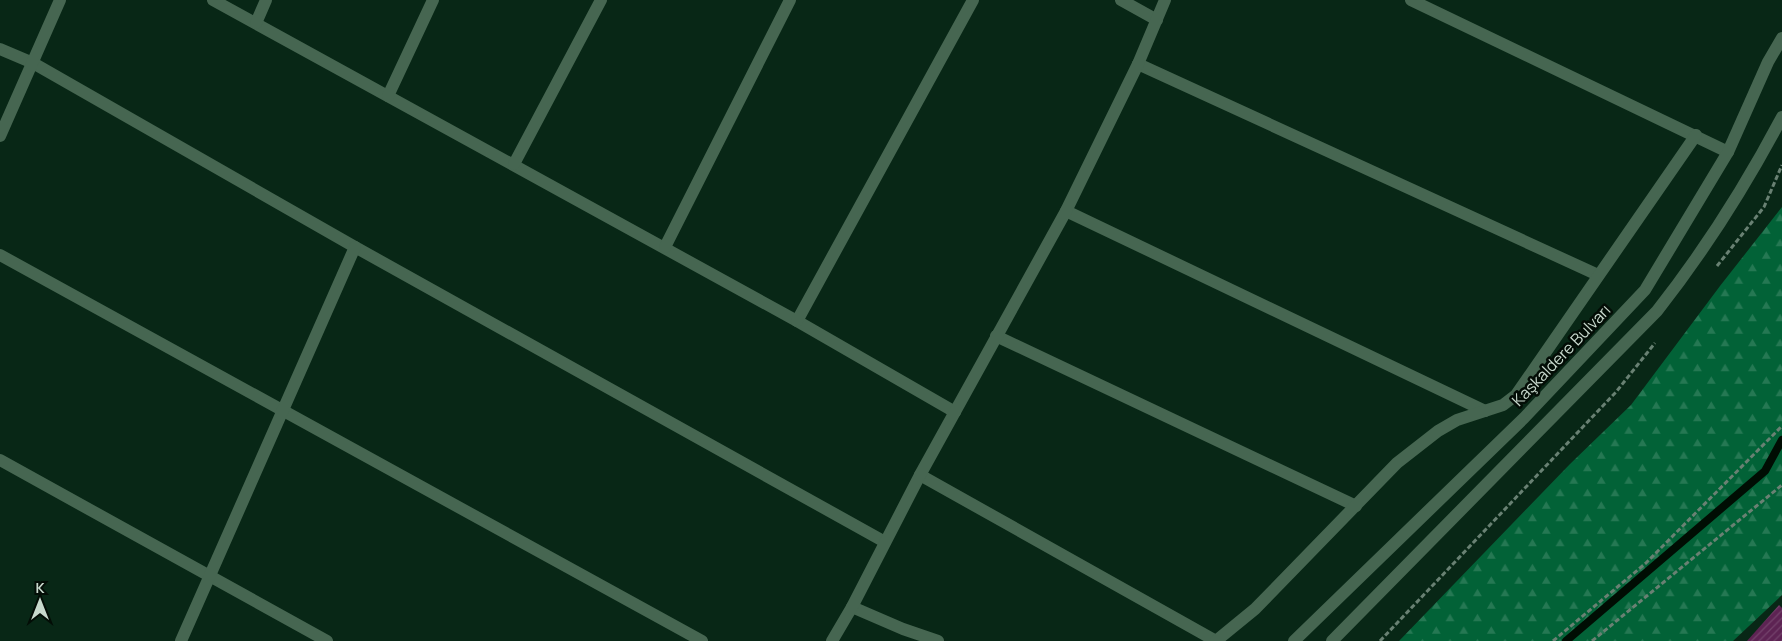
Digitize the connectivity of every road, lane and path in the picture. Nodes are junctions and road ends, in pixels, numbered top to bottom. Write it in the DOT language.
graph roads {
  1 [pos="60,0"];
  2 [pos="213,0"];
  3 [pos="266,0"];
  4 [pos="433,0"];
  5 [pos="601,0"];
  6 [pos="790,0"];
  7 [pos="973,0"];
  8 [pos="1121,0"];
  9 [pos="1165,0"];
  10 [pos="1411,0"];
  11 [pos="1157,20"];
  12 [pos="256,23"];
  13 [pos="1782,38"];
  14 [pos="0,49"];
  15 [pos="32,63"];
  16 [pos="1138,64"];
  17 [pos="388,96"];
  18 [pos="1780,122"];
  19 [pos="1696,135"];
  20 [pos="0,136"];
  21 [pos="1728,152"];
  22 [pos="514,164"];
  23 [pos="1782,165"];
  24 [pos="1066,211"];
  25 [pos="355,247"];
  26 [pos="665,247"];
  27 [pos="0,254"];
  28 [pos="1715,269"];
  29 [pos="1598,275"];
  30 [pos="797,321"];
  31 [pos="996,336"];
  32 [pos="1659,338"];
  33 [pos="282,411"];
  34 [pos="1485,411"];
  35 [pos="955,412"];
  36 [pos="1782,426"];
  37 [pos="0,460"];
  38 [pos="920,475"];
  39 [pos="1782,485"];
  40 [pos="1356,506"];
  41 [pos="885,542"];
  42 [pos="209,576"];
  43 [pos="852,607"];
  44 [pos="181,641"];
  45 [pos="327,641"];
  46 [pos="702,641"];
  47 [pos="832,641"];
  48 [pos="938,641"];
  49 [pos="1216,641"];
  50 [pos="1294,641"];
  51 [pos="1332,641"];
  52 [pos="1380,641"];
  53 [pos="1554,641"];
  54 [pos="1592,641"];
  1 -- 15 [label="street"];
  2 -- 12 [label="street"];
  3 -- 12 [label="street"];
  4 -- 17 [label="street"];
  5 -- 22 [label="street"];
  6 -- 26 [label="street"];
  7 -- 30 [label="street"];
  8 -- 11 [label="street"];
  9 -- 11 [label="street"];
  10 -- 19 [label="street"];
  11 -- 16 [label="street"];
  12 -- 17 [label="street"];
  13 -- 21 [label="street, Kaşkaldere Bulvarı"];
  14 -- 15 [label="street"];
  15 -- 20 [label="street"];
  15 -- 25 [label="street"];
  16 -- 24 [label="street"];
  16 -- 29 [label="street"];
  17 -- 22 [label="street"];
  18 -- 51 [label="street"];
  19 -- 21 [label="street"];
  19 -- 29 [label="street"];
  21 -- 50 [label="street, Kaşkaldere Bulvarı"];
  22 -- 26 [label="street"];
  23 -- 28 [label="path"];
  24 -- 31 [label="street"];
  24 -- 34 [label="street"];
  25 -- 33 [label="street"];
  25 -- 41 [label="street"];
  26 -- 30 [label="street"];
  27 -- 33 [label="street"];
  29 -- 34 [label="street"];
  30 -- 35 [label="street"];
  31 -- 35 [label="street"];
  31 -- 40 [label="street"];
  32 -- 52 [label="path"];
  33 -- 42 [label="street"];
  33 -- 46 [label="street"];
  34 -- 40 [label="street"];
  35 -- 38 [label="street"];
  36 -- 53 [label="path"];
  37 -- 42 [label="street"];
  38 -- 41 [label="street"];
  38 -- 49 [label="street"];
  39 -- 54 [label="path"];
  40 -- 49 [label="street"];
  41 -- 43 [label="street"];
  42 -- 44 [label="street"];
  42 -- 45 [label="street"];
  43 -- 47 [label="street"];
  43 -- 48 [label="street"];
}
